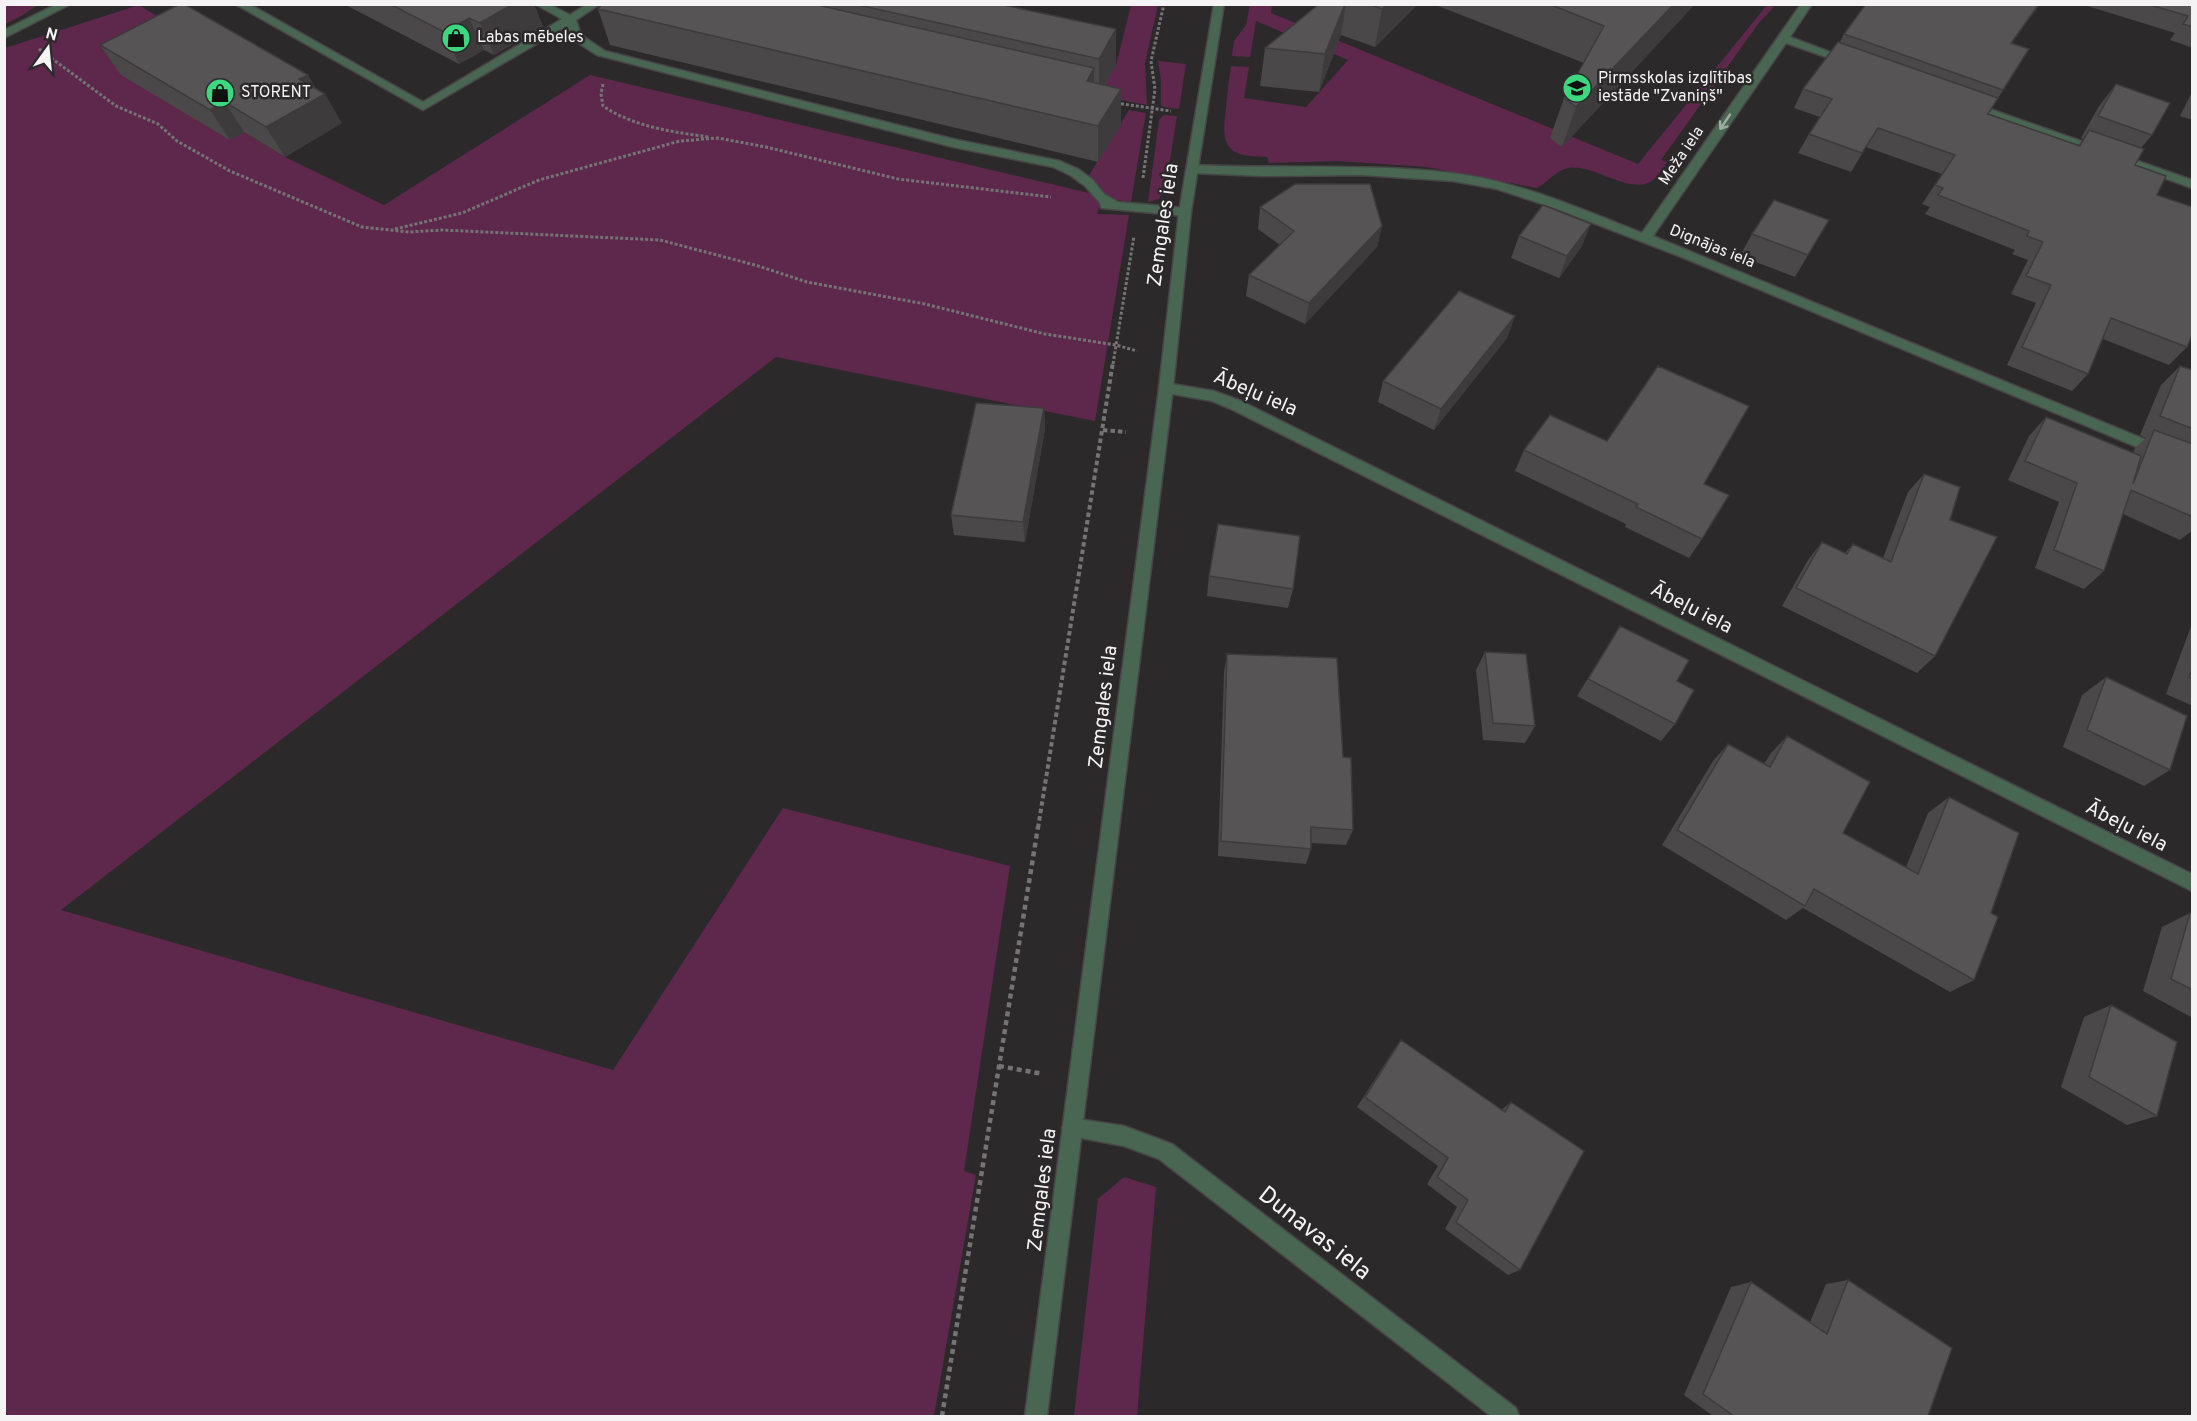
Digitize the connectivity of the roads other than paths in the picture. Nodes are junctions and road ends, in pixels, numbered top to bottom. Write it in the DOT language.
graph roads {
  1 [pos="66,4"];
  2 [pos="240,4"];
  3 [pos="540,4"];
  4 [pos="595,4"];
  5 [pos="1219,4"];
  6 [pos="1807,4"];
  7 [pos="570,19"];
  8 [pos="10,32"];
  9 [pos="1783,38"];
  10 [pos="1860,66"];
  11 [pos="1960,101"];
  12 [pos="1193,169"];
  13 [pos="2193,184"];
  14 [pos="1100,204"];
  15 [pos="1114,205"];
  16 [pos="1185,212"];
  17 [pos="1645,238"];
  18 [pos="1167,388"];
  19 [pos="2193,465"];
  20 [pos="2193,883"];
  21 [pos="1072,1128"];
  22 [pos="1035,1416"];
  23 [pos="1508,1416"];
  1 -- 8 [label="street"];
  2 -- 7 [label="street"];
  3 -- 7 [label="street"];
  4 -- 7 [label="street"];
  5 -- 12 [label="street, Zemgales iela"];
  6 -- 9 [label="street, Meža iela"];
  7 -- 15 [label="street"];
  9 -- 10 [label="street"];
  9 -- 17 [label="street, Meža iela, one-way"];
  11 -- 13 [label="street"];
  12 -- 16 [label="street, Zemgales iela"];
  12 -- 17 [label="street, Dignājas iela"];
  14 -- 15 [label="street"];
  15 -- 16 [label="street"];
  16 -- 18 [label="street, Zemgales iela"];
  17 -- 19 [label="street, Dignājas iela"];
  18 -- 20 [label="street, Ābeļu iela"];
  18 -- 21 [label="street, Zemgales iela"];
  21 -- 22 [label="street, Zemgales iela"];
  21 -- 23 [label="street, Dunavas iela"];
}
